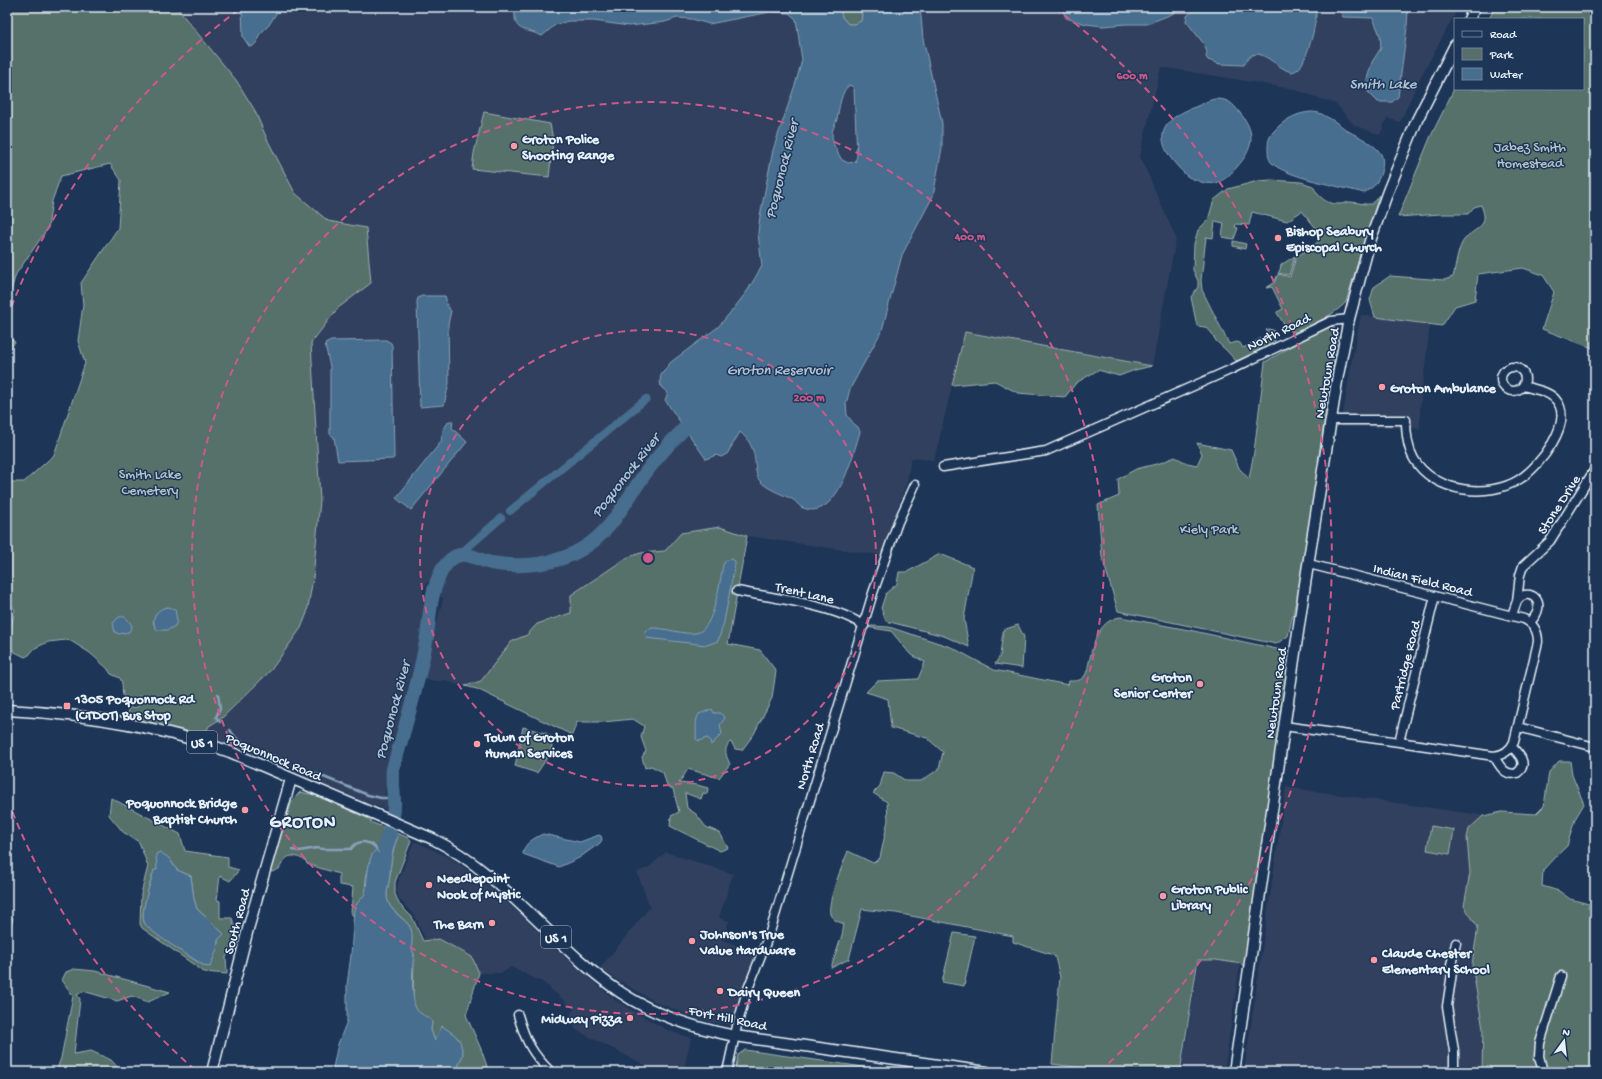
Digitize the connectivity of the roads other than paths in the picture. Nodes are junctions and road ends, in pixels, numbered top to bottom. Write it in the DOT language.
graph roads {
  1 [pos="1475,7"];
  2 [pos="1470,18"];
  3 [pos="1454,47"];
  4 [pos="1349,319"];
  5 [pos="1523,386"];
  6 [pos="1332,420"];
  7 [pos="943,467"];
  8 [pos="1595,469"];
  9 [pos="914,485"];
  10 [pos="1309,564"];
  11 [pos="737,591"];
  12 [pos="1434,596"];
  13 [pos="1517,601"];
  14 [pos="1512,615"];
  15 [pos="1530,622"];
  16 [pos="864,626"];
  17 [pos="7,710"];
  18 [pos="1284,726"];
  19 [pos="1518,727"];
  20 [pos="1399,742"];
  21 [pos="1512,747"];
  22 [pos="1595,747"];
  23 [pos="1494,756"];
  24 [pos="290,779"];
  25 [pos="407,827"];
  26 [pos="1456,942"];
  27 [pos="1562,976"];
  28 [pos="518,1015"];
  29 [pos="735,1036"];
  30 [pos="212,1072"];
  31 [pos="551,1072"];
  32 [pos="727,1072"];
  33 [pos="987,1072"];
  34 [pos="1234,1072"];
  35 [pos="1454,1072"];
  36 [pos="1543,1072"];
  1 -- 2 [label="main road"];
  3 -- 4 [label="main road"];
  4 -- 6 [label="main road, Newtown Road"];
  4 -- 7 [label="street, North Road"];
  5 -- 6 [label="street"];
  6 -- 10 [label="main road, Newtown Road"];
  8 -- 13 [label="street, Stone Drive"];
  9 -- 16 [label="street, North Road"];
  10 -- 12 [label="street, Indian Field Road"];
  10 -- 18 [label="main road, Newtown Road"];
  11 -- 16 [label="street, Trent Lane"];
  12 -- 14 [label="street, Indian Field Road"];
  12 -- 20 [label="street, Partridge Road"];
  13 -- 14 [label="street, Stone Drive"];
  13 -- 15 [label="street"];
  14 -- 15 [label="street, Indian Field Road"];
  15 -- 19 [label="street"];
  16 -- 29 [label="street, North Road"];
  17 -- 24 [label="main road, Poquonnock Road / US 1"];
  18 -- 20 [label="street"];
  18 -- 34 [label="main road, Newtown Road"];
  19 -- 21 [label="street"];
  19 -- 22 [label="street"];
  20 -- 23 [label="street"];
  21 -- 23 [label="street"];
  21 -- 23 [label="street"];
  24 -- 25 [label="main road, Poquonnock Road / US 1"];
  24 -- 30 [label="main road, South Road"];
  25 -- 29 [label="main road, Fort Hill Road / US 1"];
  26 -- 35 [label="street"];
  27 -- 36 [label="street"];
  28 -- 31 [label="street"];
  29 -- 32 [label="street, North Road"];
  29 -- 33 [label="main road, Fort Hill Road / US 1"];
}
